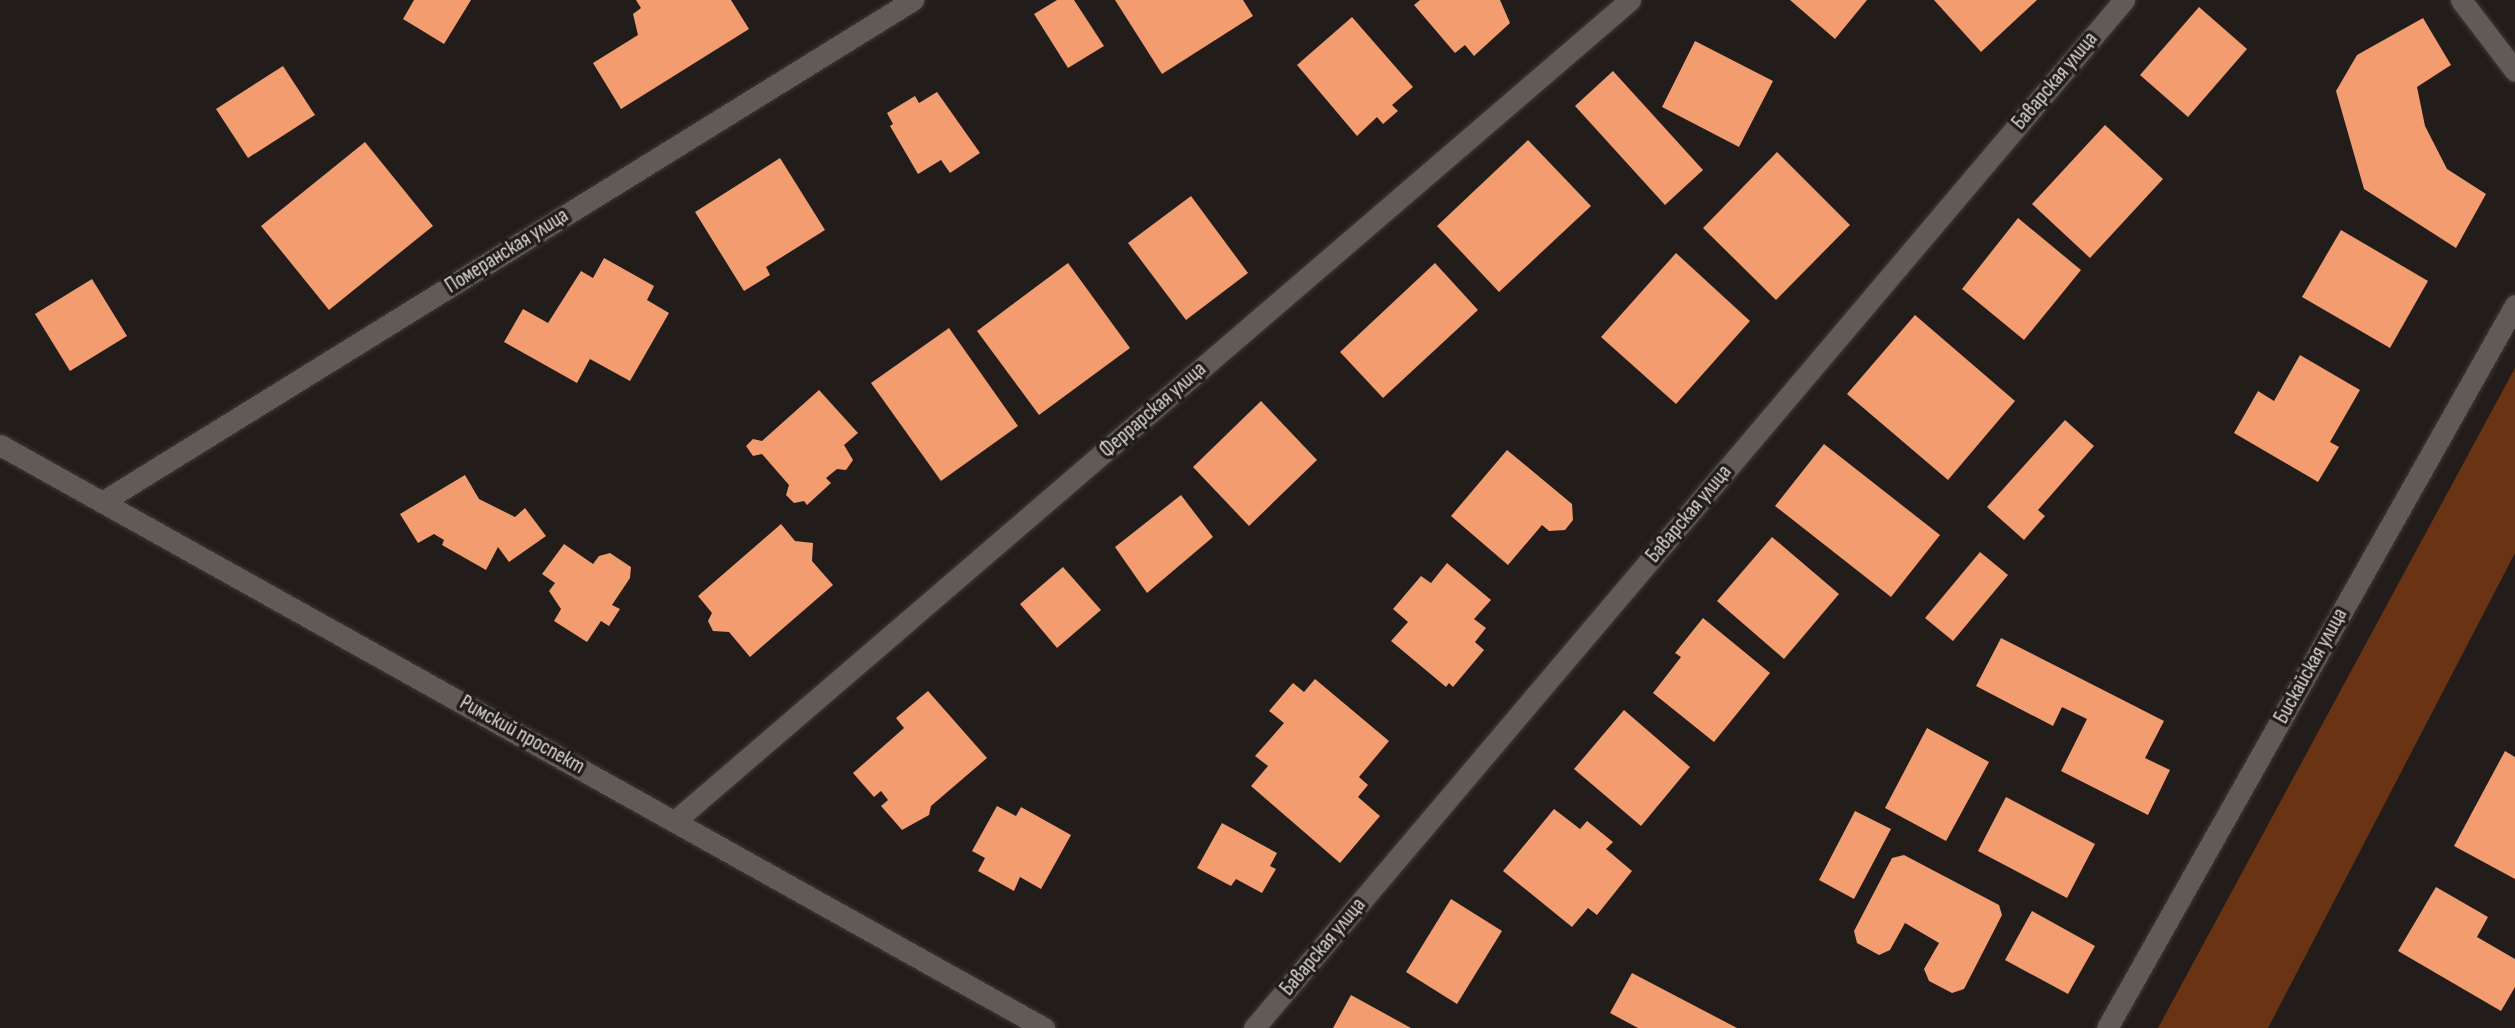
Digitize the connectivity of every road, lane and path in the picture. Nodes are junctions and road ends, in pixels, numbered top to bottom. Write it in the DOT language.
graph roads {
  1 [pos="913,0"];
  2 [pos="1630,0"];
  3 [pos="2124,0"];
  4 [pos="2461,0"];
  5 [pos="2515,71"];
  6 [pos="2515,304"];
  7 [pos="0,445"];
  8 [pos="102,502"];
  9 [pos="676,820"];
  10 [pos="1044,1028"];
  11 [pos="1254,1028"];
  12 [pos="2107,1028"];
  1 -- 8 [label="street, Померанская улица"];
  2 -- 9 [label="street, Феррарская улица"];
  3 -- 11 [label="street, Баварская улица"];
  4 -- 5 [label="street"];
  6 -- 12 [label="street, Бискайская улица"];
  7 -- 8 [label="street, Римский проспект"];
  8 -- 9 [label="street, Римский проспект"];
  9 -- 10 [label="street, Римский проспект"];
}
